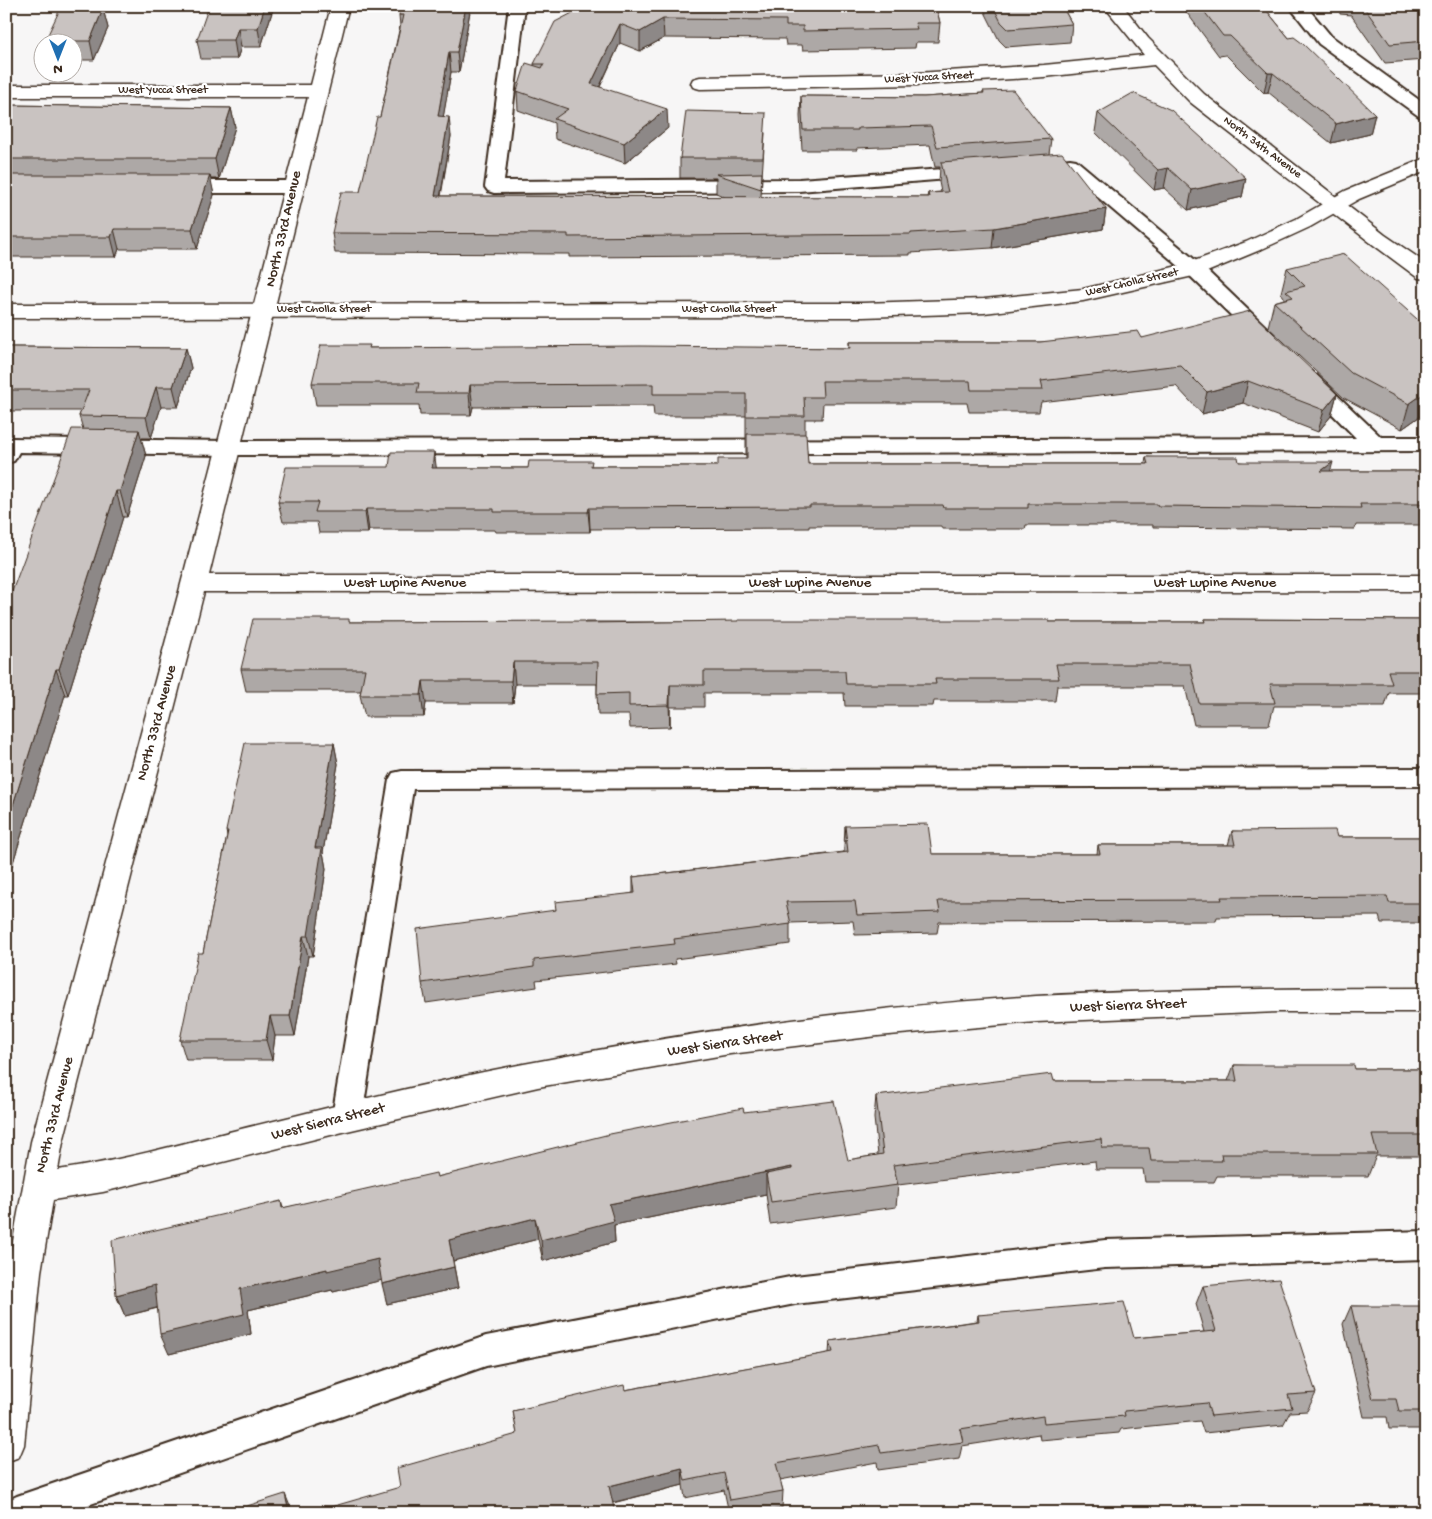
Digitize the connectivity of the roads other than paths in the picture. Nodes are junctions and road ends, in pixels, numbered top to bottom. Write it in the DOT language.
graph roads {
  1 [pos="340,6"];
  2 [pos="518,6"];
  3 [pos="1113,6"];
  4 [pos="1298,6"];
  5 [pos="1158,59"];
  6 [pos="700,83"];
  7 [pos="319,91"];
  8 [pos="6,92"];
  9 [pos="1426,113"];
  10 [pos="1426,164"];
  11 [pos="1022,168"];
  12 [pos="993,170"];
  13 [pos="165,187"];
  14 [pos="294,187"];
  15 [pos="1335,205"];
  16 [pos="1194,269"];
  17 [pos="1426,273"];
  18 [pos="264,310"];
  19 [pos="6,311"];
  20 [pos="1278,350"];
  21 [pos="1299,370"];
  22 [pos="1376,444"];
  23 [pos="1426,444"];
  24 [pos="227,448"];
  25 [pos="6,456"];
  26 [pos="1426,583"];
  27 [pos="194,584"];
  28 [pos="1426,777"];
  29 [pos="1426,1000"];
  30 [pos="347,1117"];
  31 [pos="38,1188"];
  32 [pos="1426,1245"];
  33 [pos="6,1445"];
  34 [pos="17,1513"];
  1 -- 7 [label="street, North 33rd Avenue"];
  2 -- 12 [label="lane"];
  3 -- 5 [label="street, North 34th Avenue"];
  4 -- 9 [label="lane"];
  5 -- 6 [label="street, West Yucca Street"];
  5 -- 15 [label="street, North 34th Avenue"];
  7 -- 8 [label="street, West Yucca Street"];
  7 -- 14 [label="street, North 33rd Avenue"];
  10 -- 15 [label="street, West Cholla Street"];
  11 -- 16 [label="lane"];
  13 -- 14 [label="lane"];
  14 -- 18 [label="street, North 33rd Avenue"];
  15 -- 16 [label="street, West Cholla Street"];
  15 -- 17 [label="street, North 34th Avenue"];
  16 -- 18 [label="street, West Cholla Street"];
  16 -- 20 [label="lane"];
  18 -- 19 [label="street, West Cholla Street"];
  18 -- 24 [label="street, North 33rd Avenue"];
  21 -- 22 [label="lane"];
  22 -- 23 [label="lane"];
  22 -- 24 [label="lane"];
  24 -- 25 [label="lane"];
  24 -- 27 [label="street, North 33rd Avenue"];
  26 -- 27 [label="street, West Lupine Avenue"];
  27 -- 31 [label="street, North 33rd Avenue"];
  28 -- 30 [label="lane"];
  29 -- 30 [label="street, West Sierra Street"];
  30 -- 31 [label="street, West Sierra Street"];
  31 -- 33 [label="street, North 33rd Avenue"];
  32 -- 34 [label="lane"];
}
